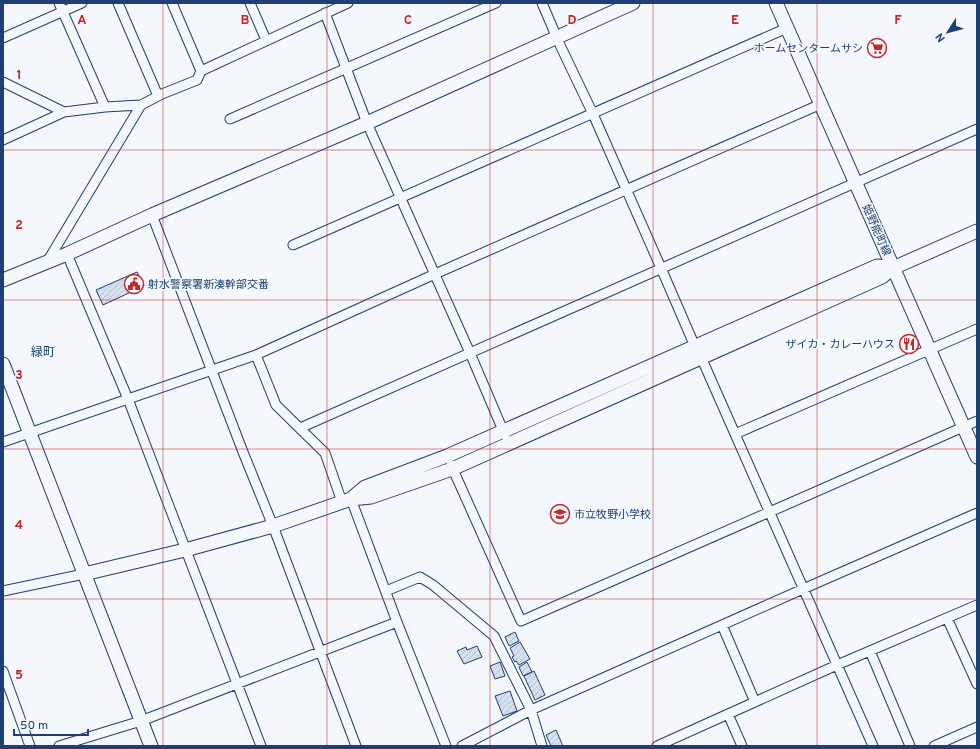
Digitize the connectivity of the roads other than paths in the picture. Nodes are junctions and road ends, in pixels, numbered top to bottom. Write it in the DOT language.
graph roads {
  1 [pos="82,3"];
  2 [pos="118,3"];
  3 [pos="172,3"];
  4 [pos="250,3"];
  5 [pos="348,3"];
  6 [pos="496,3"];
  7 [pos="542,3"];
  8 [pos="633,3"];
  9 [pos="776,3"];
  10 [pos="61,7"];
  11 [pos="325,13"];
  12 [pos="787,28"];
  13 [pos="556,37"];
  14 [pos="3,38"];
  15 [pos="266,40"];
  16 [pos="346,68"];
  17 [pos="201,71"];
  18 [pos="3,82"];
  19 [pos="158,96"];
  20 [pos="821,104"];
  21 [pos="141,105"];
  22 [pos="105,107"];
  23 [pos="64,112"];
  24 [pos="593,114"];
  25 [pos="230,119"];
  26 [pos="367,123"];
  27 [pos="977,129"];
  28 [pos="3,140"];
  29 [pos="855,182"];
  30 [pos="627,190"];
  31 [pos="400,198"];
  32 [pos="152,215"];
  33 [pos="977,231"];
  34 [pos="293,245"];
  35 [pos="67,254"];
  36 [pos="47,262"];
  37 [pos="661,268"];
  38 [pos="894,268"];
  39 [pos="435,274"];
  40 [pos="3,280"];
  41 [pos="977,329"];
  42 [pos="929,349"];
  43 [pos="698,352"];
  44 [pos="470,353"];
  45 [pos="256,355"];
  46 [pos="3,364"];
  47 [pos="212,371"];
  48 [pos="128,399"];
  49 [pos="977,421"];
  50 [pos="964,427"];
  51 [pos="300,428"];
  52 [pos="30,432"];
  53 [pos="503,432"];
  54 [pos="735,434"];
  55 [pos="3,442"];
  56 [pos="508,444"];
  57 [pos="447,456"];
  58 [pos="977,457"];
  59 [pos="452,468"];
  60 [pos="347,501"];
  61 [pos="770,512"];
  62 [pos="977,513"];
  63 [pos="273,526"];
  64 [pos="185,550"];
  65 [pos="84,574"];
  66 [pos="803,589"];
  67 [pos="3,591"];
  68 [pos="386,591"];
  69 [pos="977,605"];
  70 [pos="947,618"];
  71 [pos="397,622"];
  72 [pos="722,625"];
  73 [pos="870,651"];
  74 [pos="320,652"];
  75 [pos="837,665"];
  76 [pos="3,671"];
  77 [pos="238,684"];
  78 [pos="977,684"];
  79 [pos="755,702"];
  80 [pos="531,710"];
  81 [pos="728,714"];
  82 [pos="140,721"];
  83 [pos="977,727"];
  84 [pos="678,742"];
  85 [pos="30,746"];
  86 [pos="59,746"];
  87 [pos="150,746"];
  88 [pos="261,746"];
  89 [pos="356,746"];
  90 [pos="446,746"];
  91 [pos="462,746"];
  92 [pos="542,746"];
  93 [pos="657,746"];
  94 [pos="742,746"];
  95 [pos="873,746"];
  96 [pos="910,746"];
  97 [pos="934,746"];
  1 -- 10 [label="street"];
  2 -- 19 [label="street"];
  3 -- 17 [label="street"];
  4 -- 15 [label="street"];
  5 -- 11 [label="street"];
  6 -- 16 [label="street"];
  7 -- 13 [label="street"];
  8 -- 13 [label="street"];
  9 -- 12 [label="street, 姫野能町線"];
  10 -- 14 [label="street"];
  10 -- 22 [label="street"];
  11 -- 15 [label="street"];
  11 -- 16 [label="street"];
  12 -- 20 [label="street, 姫野能町線"];
  12 -- 24 [label="street"];
  13 -- 24 [label="street"];
  13 -- 26 [label="street"];
  15 -- 17 [label="street"];
  16 -- 25 [label="street"];
  16 -- 26 [label="street"];
  17 -- 19 [label="street"];
  18 -- 23 [label="street"];
  19 -- 21 [label="street"];
  20 -- 29 [label="street, 姫野能町線"];
  20 -- 30 [label="street"];
  21 -- 22 [label="street"];
  21 -- 36 [label="street"];
  22 -- 23 [label="street"];
  23 -- 28 [label="street"];
  24 -- 30 [label="street"];
  24 -- 31 [label="street"];
  26 -- 31 [label="street"];
  26 -- 32 [label="street"];
  27 -- 29 [label="street"];
  29 -- 37 [label="street"];
  29 -- 38 [label="street, 姫野能町線"];
  30 -- 37 [label="street"];
  30 -- 39 [label="street"];
  31 -- 34 [label="street"];
  31 -- 39 [label="street"];
  32 -- 35 [label="street"];
  32 -- 47 [label="street"];
  33 -- 38 [label="street"];
  35 -- 36 [label="street"];
  35 -- 48 [label="street"];
  36 -- 40 [label="street"];
  37 -- 43 [label="street"];
  37 -- 44 [label="street"];
  38 -- 42 [label="street, 姫野能町線"];
  38 -- 43 [label="street"];
  39 -- 44 [label="street"];
  39 -- 45 [label="street"];
  41 -- 42 [label="street"];
  42 -- 50 [label="street, 姫野能町線"];
  42 -- 54 [label="street"];
  43 -- 53 [label="street"];
  43 -- 54 [label="street"];
  43 -- 56 [label="street"];
  44 -- 51 [label="street"];
  44 -- 53 [label="street"];
  45 -- 47 [label="street"];
  45 -- 51 [label="street"];
  46 -- 52 [label="street"];
  47 -- 48 [label="street"];
  47 -- 63 [label="street"];
  48 -- 52 [label="street"];
  48 -- 64 [label="street"];
  49 -- 50 [label="street"];
  50 -- 58 [label="street, 姫野能町線"];
  50 -- 61 [label="street"];
  51 -- 60 [label="street"];
  52 -- 55 [label="street"];
  52 -- 65 [label="street"];
  53 -- 56 [label="street"];
  53 -- 57 [label="street"];
  54 -- 61 [label="street"];
  56 -- 59 [label="street"];
  57 -- 59 [label="street"];
  57 -- 60 [label="street"];
  59 -- 60 [label="street"];
  59 -- 61 [label="street"];
  60 -- 63 [label="street"];
  60 -- 68 [label="street"];
  61 -- 66 [label="street"];
  62 -- 66 [label="street"];
  63 -- 64 [label="street"];
  63 -- 74 [label="street"];
  64 -- 65 [label="street"];
  64 -- 77 [label="street"];
  65 -- 67 [label="street"];
  65 -- 82 [label="street"];
  66 -- 72 [label="street"];
  66 -- 75 [label="street"];
  68 -- 71 [label="street"];
  68 -- 80 [label="street"];
  69 -- 70 [label="street"];
  70 -- 73 [label="street"];
  70 -- 78 [label="street"];
  71 -- 74 [label="street"];
  71 -- 90 [label="street"];
  72 -- 79 [label="street"];
  72 -- 80 [label="street"];
  73 -- 75 [label="street"];
  73 -- 96 [label="street"];
  74 -- 77 [label="street"];
  74 -- 89 [label="street"];
  75 -- 79 [label="street"];
  75 -- 95 [label="street"];
  76 -- 85 [label="street"];
  77 -- 82 [label="street"];
  77 -- 88 [label="street"];
  79 -- 81 [label="street"];
  80 -- 91 [label="street"];
  80 -- 92 [label="street"];
  81 -- 84 [label="street"];
  81 -- 94 [label="street"];
  82 -- 86 [label="street"];
  82 -- 87 [label="street"];
  83 -- 97 [label="street"];
  84 -- 93 [label="street"];
}
